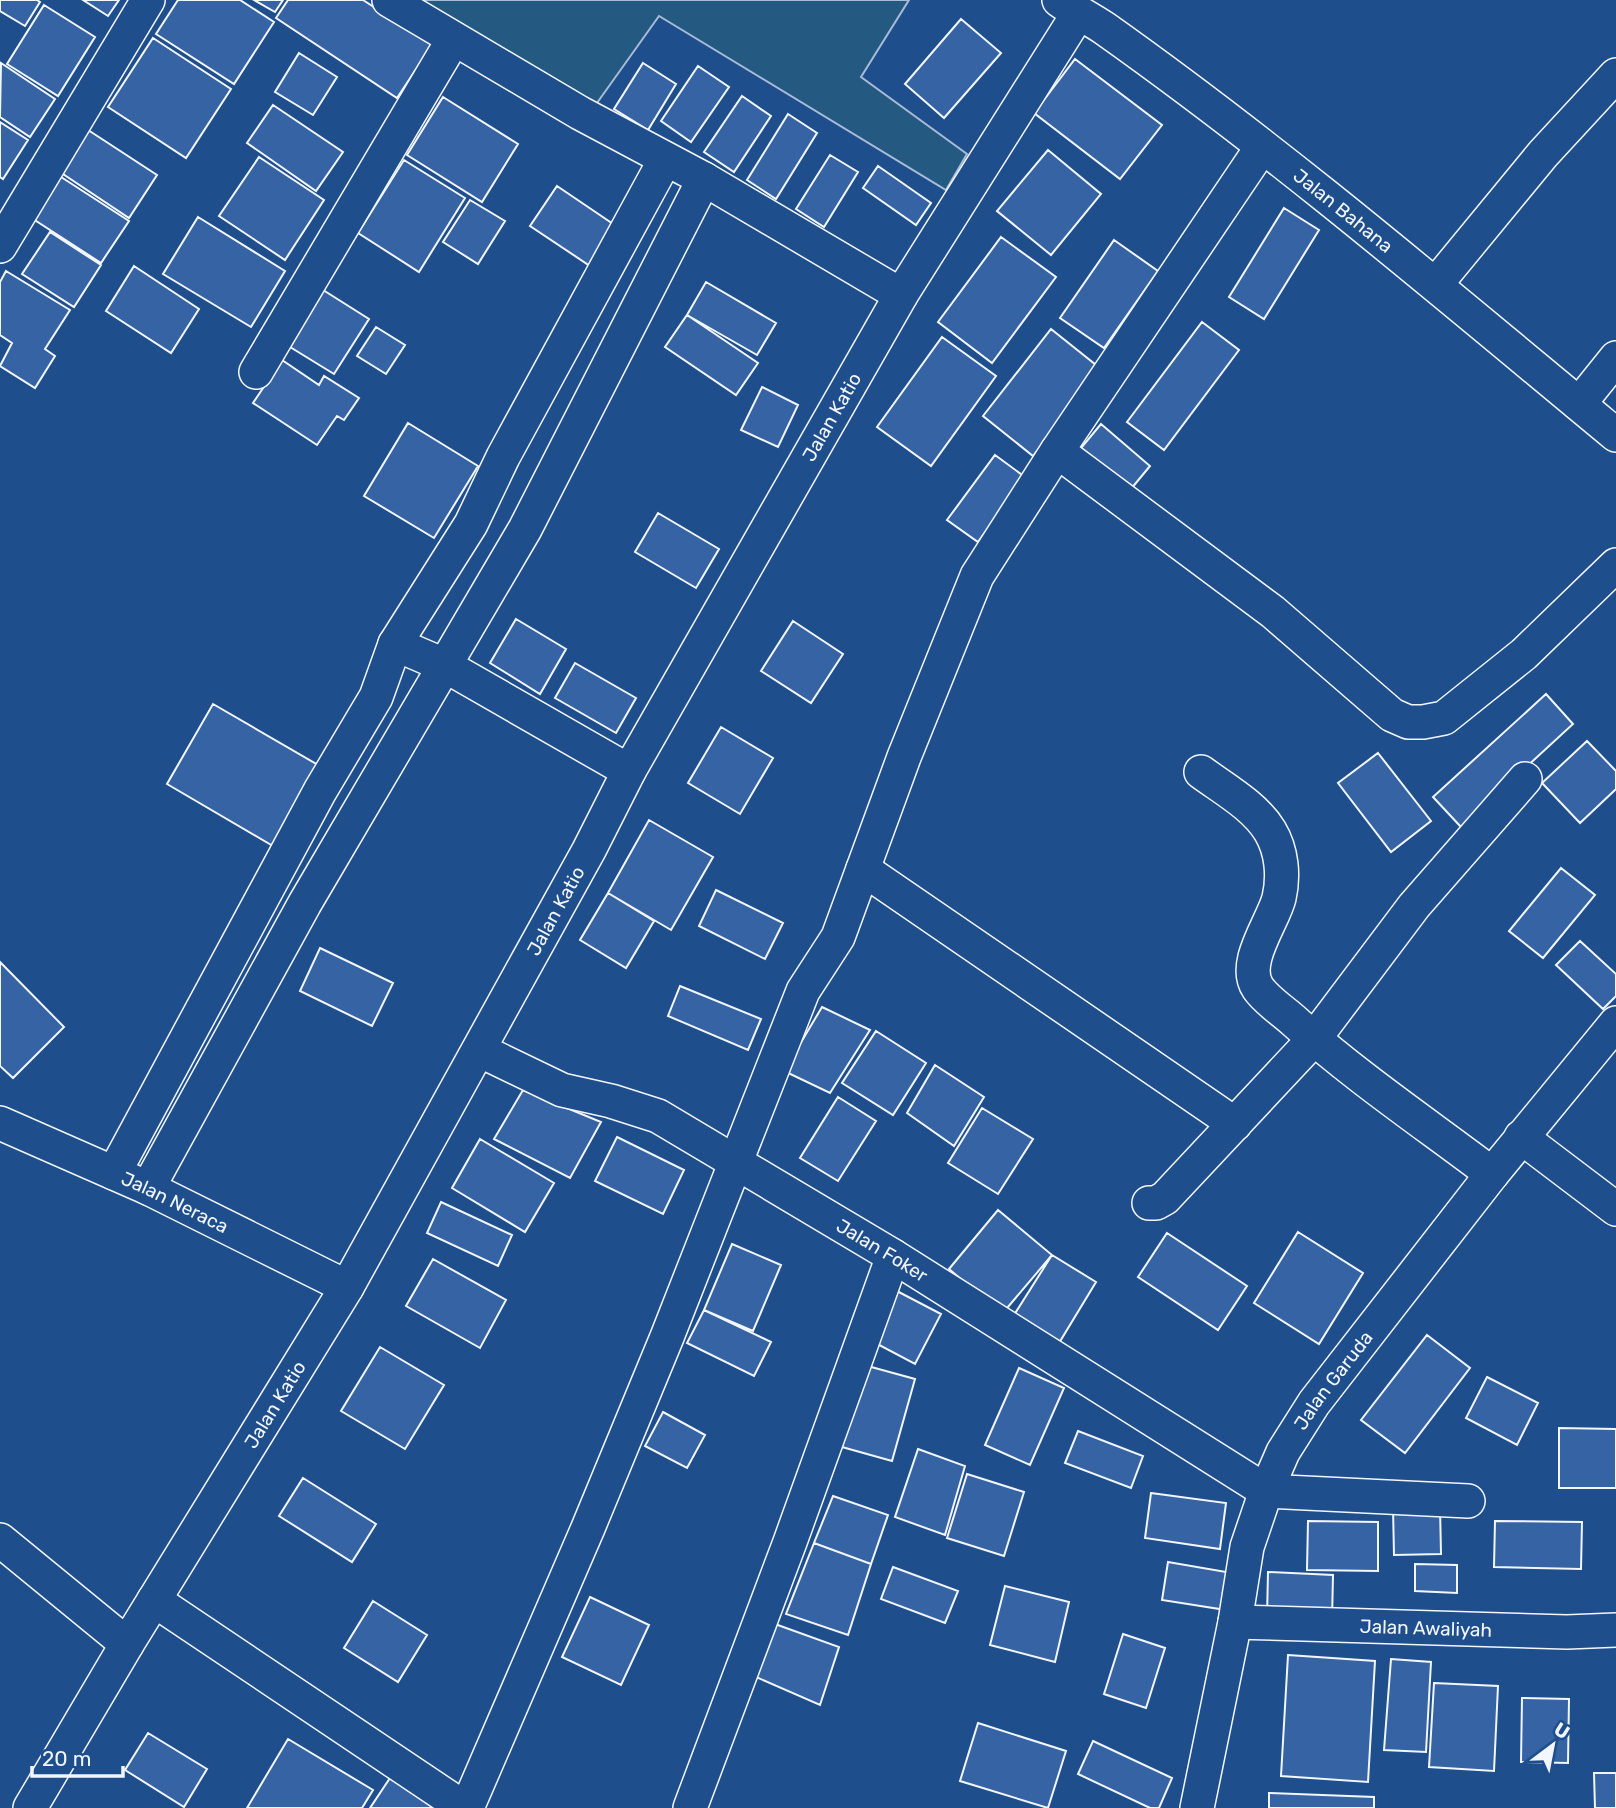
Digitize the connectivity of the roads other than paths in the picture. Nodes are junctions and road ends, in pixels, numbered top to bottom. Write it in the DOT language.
graph roads {
  1 [pos="148,0"];
  2 [pos="389,0"];
  3 [pos="1067,4"];
  4 [pos="453,40"];
  5 [pos="1616,75"];
  6 [pos="1262,147"];
  7 [pos="665,160"];
  8 [pos="704,180"];
  9 [pos="0,246"];
  10 [pos="1436,285"];
  11 [pos="901,295"];
  12 [pos="1616,358"];
  13 [pos="256,372"];
  14 [pos="535,398"];
  15 [pos="1579,404"];
  16 [pos="581,416"];
  17 [pos="1616,435"];
  18 [pos="1057,451"];
  19 [pos="1616,565"];
  20 [pos="396,644"];
  21 [pos="444,665"];
  22 [pos="629,771"];
  23 [pos="1201,772"];
  24 [pos="1525,779"];
  25 [pos="863,869"];
  26 [pos="236,945"];
  27 [pos="270,965"];
  28 [pos="1616,1023"];
  29 [pos="1314,1040"];
  30 [pos="479,1049"];
  31 [pos="0,1124"];
  32 [pos="1235,1124"];
  33 [pos="1521,1137"];
  34 [pos="736,1162"];
  35 [pos="114,1173"];
  36 [pos="1492,1174"];
  37 [pos="148,1188"];
  38 [pos="1149,1203"];
  39 [pos="1616,1209"];
  40 [pos="893,1256"];
  41 [pos="347,1287"];
  42 [pos="1266,1491"];
  43 [pos="1468,1502"];
  44 [pos="0,1540"];
  45 [pos="154,1600"];
  46 [pos="1235,1622"];
  47 [pos="1616,1630"];
  48 [pos="127,1644"];
  49 [pos="30,1808"];
  50 [pos="466,1808"];
  51 [pos="690,1808"];
  52 [pos="1197,1808"];
  1 -- 9 [label="street"];
  2 -- 4 [label="street"];
  3 -- 6 [label="street, Jalan Bahana"];
  3 -- 11 [label="street, Jalan Katio"];
  4 -- 7 [label="street"];
  4 -- 13 [label="street"];
  5 -- 10 [label="street"];
  6 -- 10 [label="street, Jalan Bahana"];
  6 -- 18 [label="street"];
  7 -- 8 [label="street"];
  7 -- 14 [label="street"];
  8 -- 11 [label="street"];
  8 -- 16 [label="street"];
  10 -- 15 [label="street, Jalan Bahana"];
  11 -- 22 [label="street, Jalan Katio"];
  12 -- 15 [label="street"];
  14 -- 16 [label="street"];
  14 -- 20 [label="street"];
  15 -- 17 [label="street, Jalan Bahana"];
  16 -- 21 [label="street"];
  18 -- 19 [label="street"];
  18 -- 25 [label="street"];
  20 -- 21 [label="street"];
  20 -- 26 [label="street"];
  21 -- 22 [label="street"];
  21 -- 27 [label="street"];
  22 -- 30 [label="street, Jalan Katio"];
  23 -- 29 [label="street"];
  24 -- 29 [label="street"];
  25 -- 32 [label="street"];
  25 -- 34 [label="street"];
  26 -- 27 [label="street"];
  26 -- 35 [label="street"];
  27 -- 37 [label="street"];
  28 -- 33 [label="street, Jalan Garuda"];
  29 -- 32 [label="street"];
  29 -- 36 [label="street"];
  30 -- 34 [label="street, Jalan Foker"];
  30 -- 41 [label="street, Jalan Katio"];
  31 -- 35 [label="street, Jalan Neraca"];
  32 -- 38 [label="street"];
  33 -- 36 [label="street, Jalan Garuda"];
  33 -- 39 [label="street"];
  34 -- 40 [label="street, Jalan Foker"];
  34 -- 50 [label="street"];
  35 -- 37 [label="street, Jalan Neraca"];
  36 -- 42 [label="street, Jalan Garuda"];
  37 -- 41 [label="street, Jalan Neraca"];
  40 -- 42 [label="street, Jalan Foker"];
  40 -- 51 [label="street"];
  41 -- 45 [label="street, Jalan Katio"];
  42 -- 43 [label="street"];
  42 -- 46 [label="street, Jalan Garuda"];
  44 -- 48 [label="street"];
  45 -- 48 [label="street, Jalan Katio"];
  45 -- 50 [label="street"];
  46 -- 47 [label="street, Jalan Awaliyah"];
  46 -- 52 [label="street, Jalan Garuda"];
  48 -- 49 [label="street, Jalan Katio"];
}
